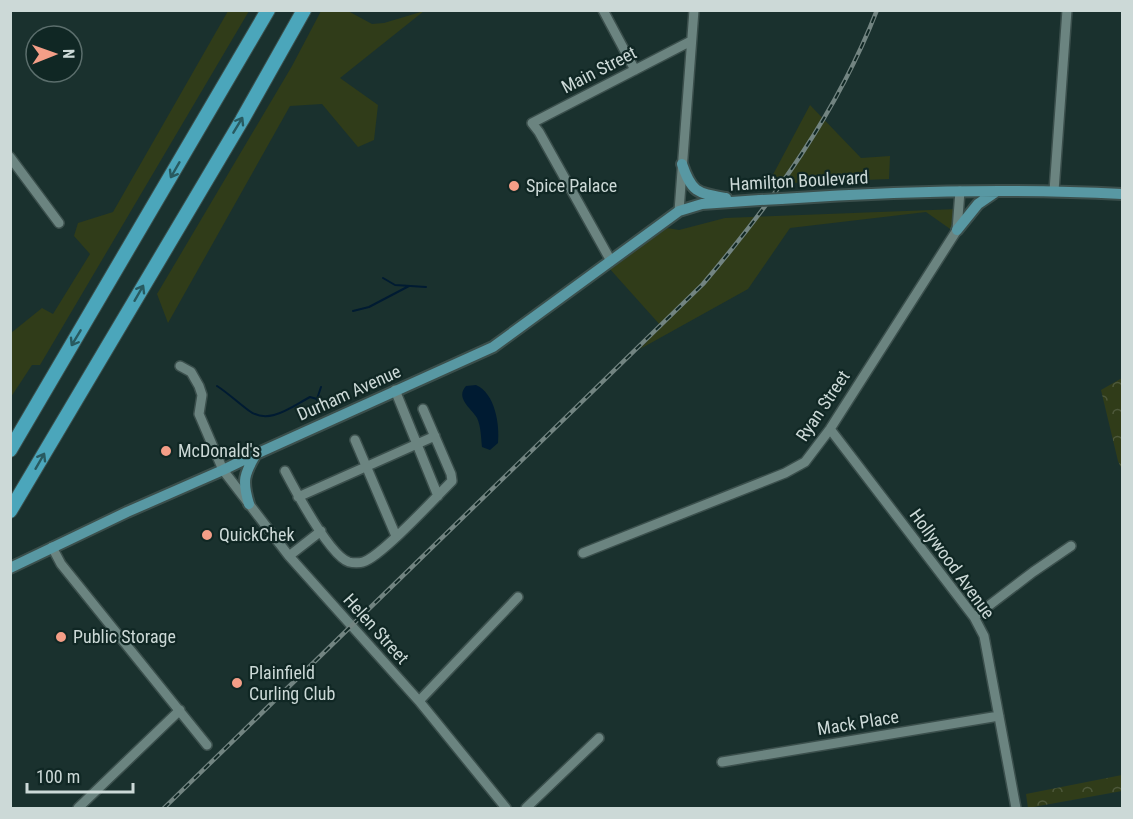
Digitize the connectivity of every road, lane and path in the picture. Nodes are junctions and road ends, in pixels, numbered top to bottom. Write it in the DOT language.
graph roads {
  1 [pos="268,10"];
  2 [pos="304,10"];
  3 [pos="603,10"];
  4 [pos="694,10"];
  5 [pos="1067,10"];
  6 [pos="692,40"];
  7 [pos="635,70"];
  8 [pos="10,157"];
  9 [pos="682,164"];
  10 [pos="960,191"];
  11 [pos="997,191"];
  12 [pos="1054,191"];
  13 [pos="1122,194"];
  14 [pos="741,201"];
  15 [pos="679,211"];
  16 [pos="59,223"];
  17 [pos="957,230"];
  18 [pos="611,261"];
  19 [pos="180,366"];
  20 [pos="395,390"];
  21 [pos="423,409"];
  22 [pos="830,429"];
  23 [pos="435,436"];
  24 [pos="355,440"];
  25 [pos="416,444"];
  26 [pos="10,450"];
  27 [pos="256,454"];
  28 [pos="366,466"];
  29 [pos="223,470"];
  30 [pos="285,471"];
  31 [pos="438,496"];
  32 [pos="298,497"];
  33 [pos="249,504"];
  34 [pos="10,511"];
  35 [pos="321,531"];
  36 [pos="396,536"];
  37 [pos="1071,546"];
  38 [pos="52,547"];
  39 [pos="583,553"];
  40 [pos="290,556"];
  41 [pos="10,568"];
  42 [pos="518,597"];
  43 [pos="974,617"];
  44 [pos="419,701"];
  45 [pos="180,710"];
  46 [pos="999,716"];
  47 [pos="599,738"];
  48 [pos="207,745"];
  49 [pos="722,762"];
  50 [pos="78,808"];
  51 [pos="506,808"];
  52 [pos="526,808"];
  53 [pos="1016,808"];
  1 -- 26 [label="highway, one-way"];
  34 -- 2 [label="highway, one-way"];
  3 -- 7 [label="street"];
  4 -- 6 [label="street"];
  5 -- 12 [label="street"];
  6 -- 7 [label="street, Main Street"];
  6 -- 9 [label="street"];
  7 -- 18 [label="street, Main Street"];
  8 -- 16 [label="street"];
  9 -- 14 [label="main road"];
  9 -- 15 [label="street"];
  10 -- 11 [label="main road, Hamilton Boulevard"];
  10 -- 14 [label="main road, Hamilton Boulevard, bridge"];
  10 -- 17 [label="street, Ryan Street"];
  11 -- 12 [label="main road, Hamilton Boulevard"];
  11 -- 17 [label="main road"];
  12 -- 13 [label="main road, Hamilton Boulevard"];
  14 -- 15 [label="main road, Hamilton Boulevard"];
  15 -- 18 [label="main road, Durham Avenue"];
  17 -- 22 [label="street, Ryan Street"];
  18 -- 20 [label="main road, Durham Avenue"];
  19 -- 29 [label="street, Helen Street"];
  20 -- 25 [label="street"];
  20 -- 27 [label="main road, Durham Avenue"];
  21 -- 23 [label="street"];
  22 -- 39 [label="street, Ryan Street"];
  22 -- 43 [label="street, Hollywood Avenue"];
  23 -- 25 [label="street"];
  23 -- 31 [label="street"];
  24 -- 28 [label="street"];
  25 -- 28 [label="street"];
  25 -- 31 [label="street"];
  27 -- 29 [label="main road, Durham Avenue"];
  27 -- 33 [label="main road"];
  28 -- 32 [label="street"];
  28 -- 36 [label="street"];
  29 -- 33 [label="street, Helen Street"];
  29 -- 38 [label="main road, Durham Avenue"];
  30 -- 32 [label="street"];
  31 -- 36 [label="street"];
  32 -- 35 [label="street"];
  33 -- 40 [label="street, Helen Street"];
  35 -- 36 [label="street"];
  35 -- 40 [label="street"];
  37 -- 43 [label="street"];
  38 -- 41 [label="main road, Durham Avenue"];
  38 -- 45 [label="street"];
  40 -- 44 [label="street, Helen Street"];
  42 -- 44 [label="street"];
  43 -- 46 [label="street, Hollywood Avenue"];
  44 -- 51 [label="street, Helen Street"];
  45 -- 48 [label="street"];
  45 -- 50 [label="street"];
  46 -- 49 [label="street, Mack Place"];
  46 -- 53 [label="street, Hollywood Avenue"];
  47 -- 52 [label="street"];
}
